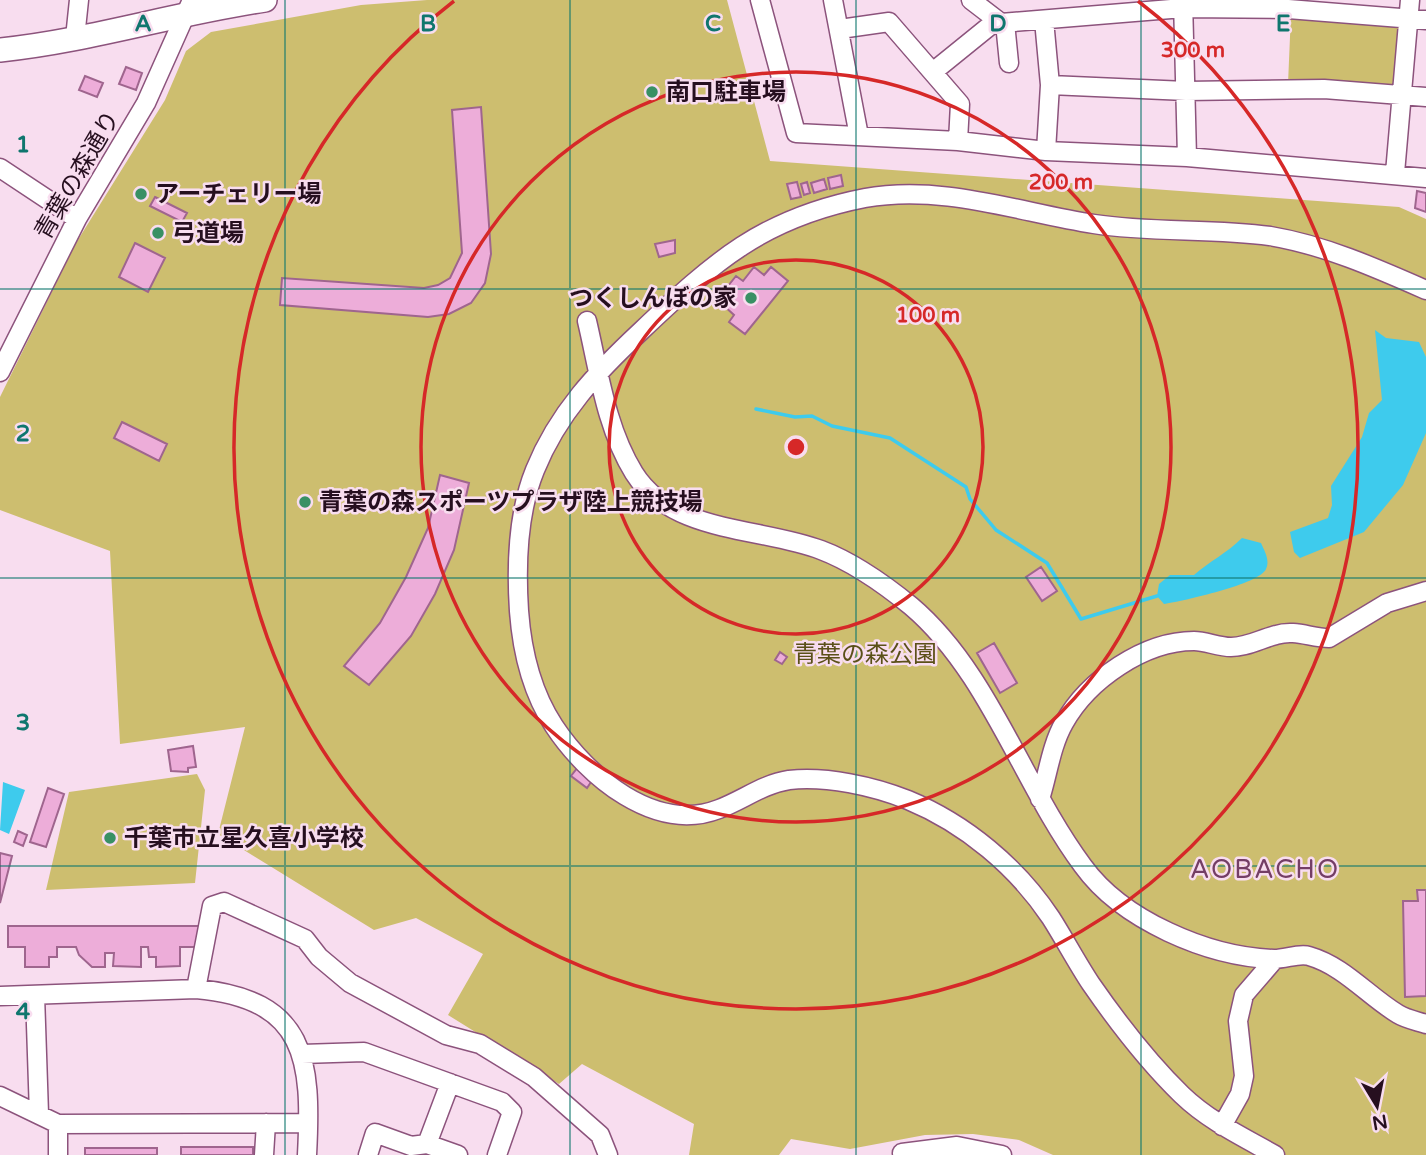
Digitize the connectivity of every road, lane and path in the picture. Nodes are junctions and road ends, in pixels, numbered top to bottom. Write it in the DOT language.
graph roads {
  1 [pos="79,0"];
  2 [pos="265,0"];
  3 [pos="760,0"];
  4 [pos="834,0"];
  5 [pos="971,0"];
  6 [pos="1183,4"];
  7 [pos="190,6"];
  8 [pos="1415,12"];
  9 [pos="1044,20"];
  10 [pos="1001,22"];
  11 [pos="840,29"];
  12 [pos="75,38"];
  13 [pos="0,50"];
  14 [pos="1009,63"];
  15 [pos="934,71"];
  16 [pos="1051,85"];
  17 [pos="1186,91"];
  18 [pos="1403,93"];
  19 [pos="1426,97"];
  20 [pos="859,136"];
  21 [pos="958,141"];
  22 [pos="1046,151"];
  23 [pos="1188,157"];
  24 [pos="0,168"];
  25 [pos="1395,173"];
  26 [pos="1426,178"];
  27 [pos="77,219"];
  28 [pos="1426,290"];
  29 [pos="587,321"];
  30 [pos="598,371"];
  31 [pos="0,372"];
  32 [pos="1426,591"];
  33 [pos="1040,799"];
  34 [pos="1275,959"];
  35 [pos="196,989"];
  36 [pos="35,995"];
  37 [pos="0,996"];
  38 [pos="1426,1024"];
  39 [pos="302,1054"];
  40 [pos="450,1083"];
  41 [pos="0,1096"];
  42 [pos="39,1114"];
  43 [pos="309,1122"];
  44 [pos="58,1124"];
  45 [pos="266,1124"];
  46 [pos="1222,1126"];
  47 [pos="427,1144"];
  48 [pos="902,1153"];
  49 [pos="58,1155"];
  50 [pos="264,1155"];
  51 [pos="307,1155"];
  52 [pos="368,1155"];
  53 [pos="458,1155"];
  54 [pos="497,1155"];
  55 [pos="608,1155"];
  56 [pos="1002,1155"];
  57 [pos="1275,1155"];
  1 -- 12 [label="street"];
  2 -- 7 [label="main road"];
  3 -- 20 [label="street"];
  4 -- 11 [label="street"];
  5 -- 10 [label="street"];
  6 -- 8 [label="street"];
  6 -- 9 [label="street"];
  6 -- 17 [label="street"];
  7 -- 12 [label="main road"];
  7 -- 27 [label="street, 青葉の森通り"];
  8 -- 18 [label="street"];
  9 -- 10 [label="street"];
  9 -- 16 [label="street"];
  10 -- 14 [label="street"];
  10 -- 15 [label="street"];
  11 -- 15 [label="street"];
  11 -- 20 [label="street"];
  12 -- 13 [label="main road"];
  15 -- 21 [label="street"];
  16 -- 17 [label="street"];
  16 -- 22 [label="street"];
  17 -- 18 [label="street"];
  17 -- 23 [label="street"];
  18 -- 19 [label="street"];
  18 -- 25 [label="street"];
  20 -- 21 [label="street"];
  21 -- 22 [label="street"];
  22 -- 23 [label="street"];
  23 -- 25 [label="street"];
  24 -- 27 [label="street"];
  25 -- 26 [label="street"];
  27 -- 31 [label="street, 青葉の森通り"];
  28 -- 30 [label="street"];
  29 -- 30 [label="street"];
  30 -- 33 [label="street"];
  30 -- 46 [label="street"];
  32 -- 33 [label="street"];
  33 -- 34 [label="street"];
  34 -- 38 [label="street"];
  34 -- 46 [label="street"];
  35 -- 36 [label="street"];
  35 -- 39 [label="street"];
  35 -- 55 [label="street"];
  36 -- 37 [label="street"];
  36 -- 42 [label="street"];
  39 -- 40 [label="street"];
  39 -- 43 [label="street"];
  40 -- 47 [label="street"];
  40 -- 54 [label="street"];
  41 -- 42 [label="street"];
  42 -- 44 [label="street"];
  43 -- 45 [label="street"];
  43 -- 51 [label="street"];
  44 -- 45 [label="street"];
  44 -- 49 [label="street"];
  45 -- 50 [label="street"];
  46 -- 57 [label="street"];
  47 -- 52 [label="street"];
  47 -- 53 [label="street"];
  48 -- 56 [label="street"];
}
